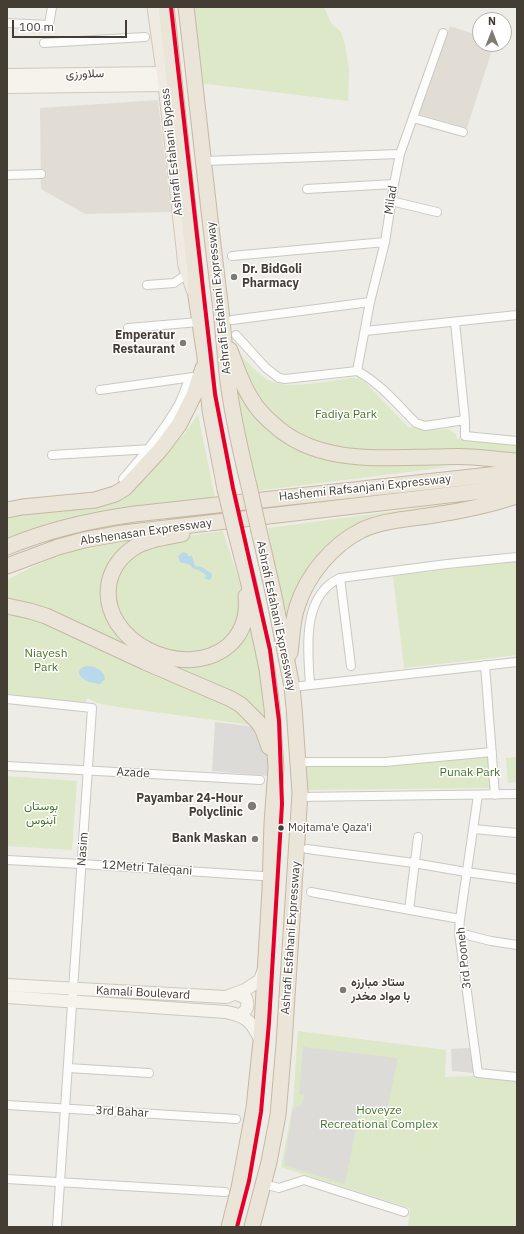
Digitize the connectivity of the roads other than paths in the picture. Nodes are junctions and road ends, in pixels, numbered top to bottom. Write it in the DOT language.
graph roads {
  1 [pos="52,7"];
  2 [pos="154,7"];
  3 [pos="166,7"];
  4 [pos="186,7"];
  5 [pos="7,23"];
  6 [pos="443,33"];
  7 [pos="145,37"];
  8 [pos="44,43"];
  9 [pos="124,74"];
  10 [pos="7,75"];
  11 [pos="164,79"];
  12 [pos="124,86"];
  13 [pos="7,87"];
  14 [pos="413,118"];
  15 [pos="463,132"];
  16 [pos="400,154"];
  17 [pos="204,161"];
  18 [pos="7,174"];
  19 [pos="41,174"];
  20 [pos="394,184"];
  21 [pos="307,189"];
  22 [pos="391,200"];
  23 [pos="437,212"];
  24 [pos="385,242"];
  25 [pos="232,256"];
  26 [pos="187,274"];
  27 [pos="147,285"];
  28 [pos="196,296"];
  29 [pos="370,302"];
  30 [pos="517,315"];
  31 [pos="199,322"];
  32 [pos="455,322"];
  33 [pos="128,328"];
  34 [pos="231,329"];
  35 [pos="365,331"];
  36 [pos="205,361"];
  37 [pos="357,371"];
  38 [pos="195,377"];
  39 [pos="100,390"];
  40 [pos="465,420"];
  41 [pos="517,441"];
  42 [pos="155,449"];
  43 [pos="52,455"];
  44 [pos="517,461"];
  45 [pos="517,472"];
  46 [pos="517,487"];
  47 [pos="517,496"];
  48 [pos="214,505"];
  49 [pos="7,510"];
  50 [pos="241,519"];
  51 [pos="84,540"];
  52 [pos="7,547"];
  53 [pos="242,556"];
  54 [pos="517,557"];
  55 [pos="7,566"];
  56 [pos="7,577"];
  57 [pos="340,578"];
  58 [pos="7,606"];
  59 [pos="517,662"];
  60 [pos="485,665"];
  61 [pos="351,666"];
  62 [pos="288,668"];
  63 [pos="310,685"];
  64 [pos="292,687"];
  65 [pos="7,699"];
  66 [pos="492,752"];
  67 [pos="298,762"];
  68 [pos="7,766"];
  69 [pos="276,768"];
  70 [pos="88,771"];
  71 [pos="260,780"];
  72 [pos="517,794"];
  73 [pos="478,795"];
  74 [pos="495,795"];
  75 [pos="299,797"];
  76 [pos="473,829"];
  77 [pos="517,833"];
  78 [pos="418,837"];
  79 [pos="307,849"];
  80 [pos="7,860"];
  81 [pos="414,863"];
  82 [pos="82,864"];
  83 [pos="466,872"];
  84 [pos="262,876"];
  85 [pos="517,879"];
  86 [pos="311,892"];
  87 [pos="409,910"];
  88 [pos="460,919"];
  89 [pos="459,933"];
  90 [pos="517,945"];
  91 [pos="264,966"];
  92 [pos="7,985"];
  93 [pos="237,994"];
  94 [pos="73,995"];
  95 [pos="7,997"];
  96 [pos="239,1015"];
  97 [pos="261,1041"];
  98 [pos="68,1068"];
  99 [pos="149,1073"];
  100 [pos="517,1077"];
  101 [pos="7,1105"];
  102 [pos="65,1108"];
  103 [pos="236,1119"];
  104 [pos="7,1179"];
  105 [pos="60,1182"];
  106 [pos="263,1184"];
  107 [pos="225,1192"];
  108 [pos="404,1212"];
  109 [pos="57,1227"];
  110 [pos="229,1227"];
  111 [pos="252,1227"];
  1 -- 5 [label="street"];
  2 -- 11 [label="main road, Ashrafi Esfahani Bypass"];
  3 -- 28 [label="highway, Ashrafi Esfahani Expressway"];
  4 -- 17 [label="highway, Ashrafi Esfahani Expressway"];
  6 -- 14 [label="street, Milad"];
  7 -- 8 [label="street"];
  9 -- 10 [label="street, سلاورزی"];
  9 -- 11 [label="street, سلاورزی"];
  9 -- 12 [label="street"];
  11 -- 12 [label="street"];
  11 -- 26 [label="main road, Ashrafi Esfahani Bypass"];
  12 -- 13 [label="street"];
  14 -- 15 [label="street"];
  14 -- 16 [label="street, Milad"];
  16 -- 17 [label="street"];
  16 -- 20 [label="street, Milad"];
  17 -- 34 [label="highway, Ashrafi Esfahani Expressway"];
  18 -- 19 [label="street"];
  20 -- 21 [label="street"];
  20 -- 22 [label="street, Milad"];
  22 -- 23 [label="street"];
  22 -- 24 [label="street, Milad"];
  24 -- 25 [label="street"];
  24 -- 29 [label="street, Milad"];
  26 -- 27 [label="street"];
  26 -- 28 [label="main road, Ashrafi Esfahani Bypass"];
  28 -- 31 [label="highway, Ashrafi Esfahani Expressway"];
  29 -- 34 [label="street"];
  29 -- 35 [label="street, Milad"];
  30 -- 32 [label="street"];
  31 -- 33 [label="street"];
  31 -- 36 [label="highway, Ashrafi Esfahani Expressway"];
  32 -- 35 [label="street"];
  32 -- 40 [label="street"];
  34 -- 37 [label="street"];
  34 -- 44 [label="highway"];
  34 -- 62 [label="highway, Ashrafi Esfahani Expressway, bridge"];
  35 -- 37 [label="street, Milad"];
  36 -- 38 [label="highway"];
  36 -- 53 [label="highway, Ashrafi Esfahani Expressway, bridge"];
  37 -- 40 [label="street"];
  38 -- 39 [label="street"];
  38 -- 42 [label="highway"];
  40 -- 41 [label="street"];
  42 -- 43 [label="street"];
  42 -- 49 [label="highway"];
  45 -- 48 [label="highway, Hashemi Rafsanjani Expressway"];
  46 -- 50 [label="highway, Hashemi Rafsanjani Expressway"];
  47 -- 62 [label="highway"];
  48 -- 52 [label="highway, Abshenasan Expressway"];
  50 -- 51 [label="highway, Abshenasan Expressway"];
  50 -- 53 [label="highway"];
  51 -- 55 [label="highway, Abshenasan Expressway"];
  51 -- 56 [label="highway"];
  53 -- 69 [label="highway, Ashrafi Esfahani Expressway"];
  54 -- 57 [label="street"];
  57 -- 61 [label="street"];
  57 -- 63 [label="street"];
  58 -- 69 [label="highway"];
  59 -- 60 [label="street"];
  60 -- 63 [label="street"];
  60 -- 66 [label="street"];
  62 -- 64 [label="highway, Ashrafi Esfahani Expressway"];
  63 -- 64 [label="street"];
  64 -- 67 [label="highway, Ashrafi Esfahani Expressway"];
  65 -- 70 [label="street, Nasim"];
  66 -- 67 [label="street"];
  66 -- 74 [label="street"];
  67 -- 75 [label="highway, Ashrafi Esfahani Expressway"];
  68 -- 70 [label="street, Azade"];
  69 -- 91 [label="highway, Ashrafi Esfahani Expressway"];
  70 -- 71 [label="street, Azade"];
  70 -- 82 [label="street, Nasim"];
  72 -- 74 [label="street"];
  73 -- 74 [label="street"];
  73 -- 75 [label="street"];
  73 -- 76 [label="street, 3rd Pooneh"];
  75 -- 106 [label="highway, Ashrafi Esfahani Expressway"];
  76 -- 77 [label="street"];
  76 -- 83 [label="street, 3rd Pooneh"];
  78 -- 81 [label="street"];
  79 -- 81 [label="street"];
  80 -- 82 [label="street, 12Metri Taleqani"];
  81 -- 83 [label="street"];
  81 -- 87 [label="street"];
  82 -- 84 [label="street, 12Metri Taleqani"];
  82 -- 94 [label="street, Nasim"];
  83 -- 85 [label="street"];
  83 -- 88 [label="street, 3rd Pooneh"];
  86 -- 87 [label="street"];
  87 -- 88 [label="street"];
  88 -- 89 [label="street, 3rd Pooneh"];
  89 -- 90 [label="street"];
  89 -- 100 [label="street, 3rd Pooneh"];
  91 -- 93 [label="street, Kamali Boulevard"];
  91 -- 97 [label="highway, Ashrafi Esfahani Expressway"];
  92 -- 94 [label="street, Kamali Boulevard"];
  93 -- 94 [label="street, Kamali Boulevard"];
  93 -- 96 [label="street"];
  94 -- 95 [label="street, Kamali Boulevard"];
  94 -- 96 [label="street, Kamali Boulevard"];
  94 -- 98 [label="street, Nasim"];
  96 -- 97 [label="street"];
  97 -- 110 [label="highway, Ashrafi Esfahani Expressway"];
  98 -- 99 [label="street"];
  98 -- 102 [label="street, Nasim"];
  101 -- 102 [label="street, 3rd Bahar"];
  102 -- 103 [label="street, 3rd Bahar"];
  102 -- 105 [label="street, Nasim"];
  104 -- 105 [label="street"];
  105 -- 107 [label="street"];
  105 -- 109 [label="street, Nasim"];
  106 -- 108 [label="street"];
  106 -- 111 [label="highway, Ashrafi Esfahani Expressway"];
}
